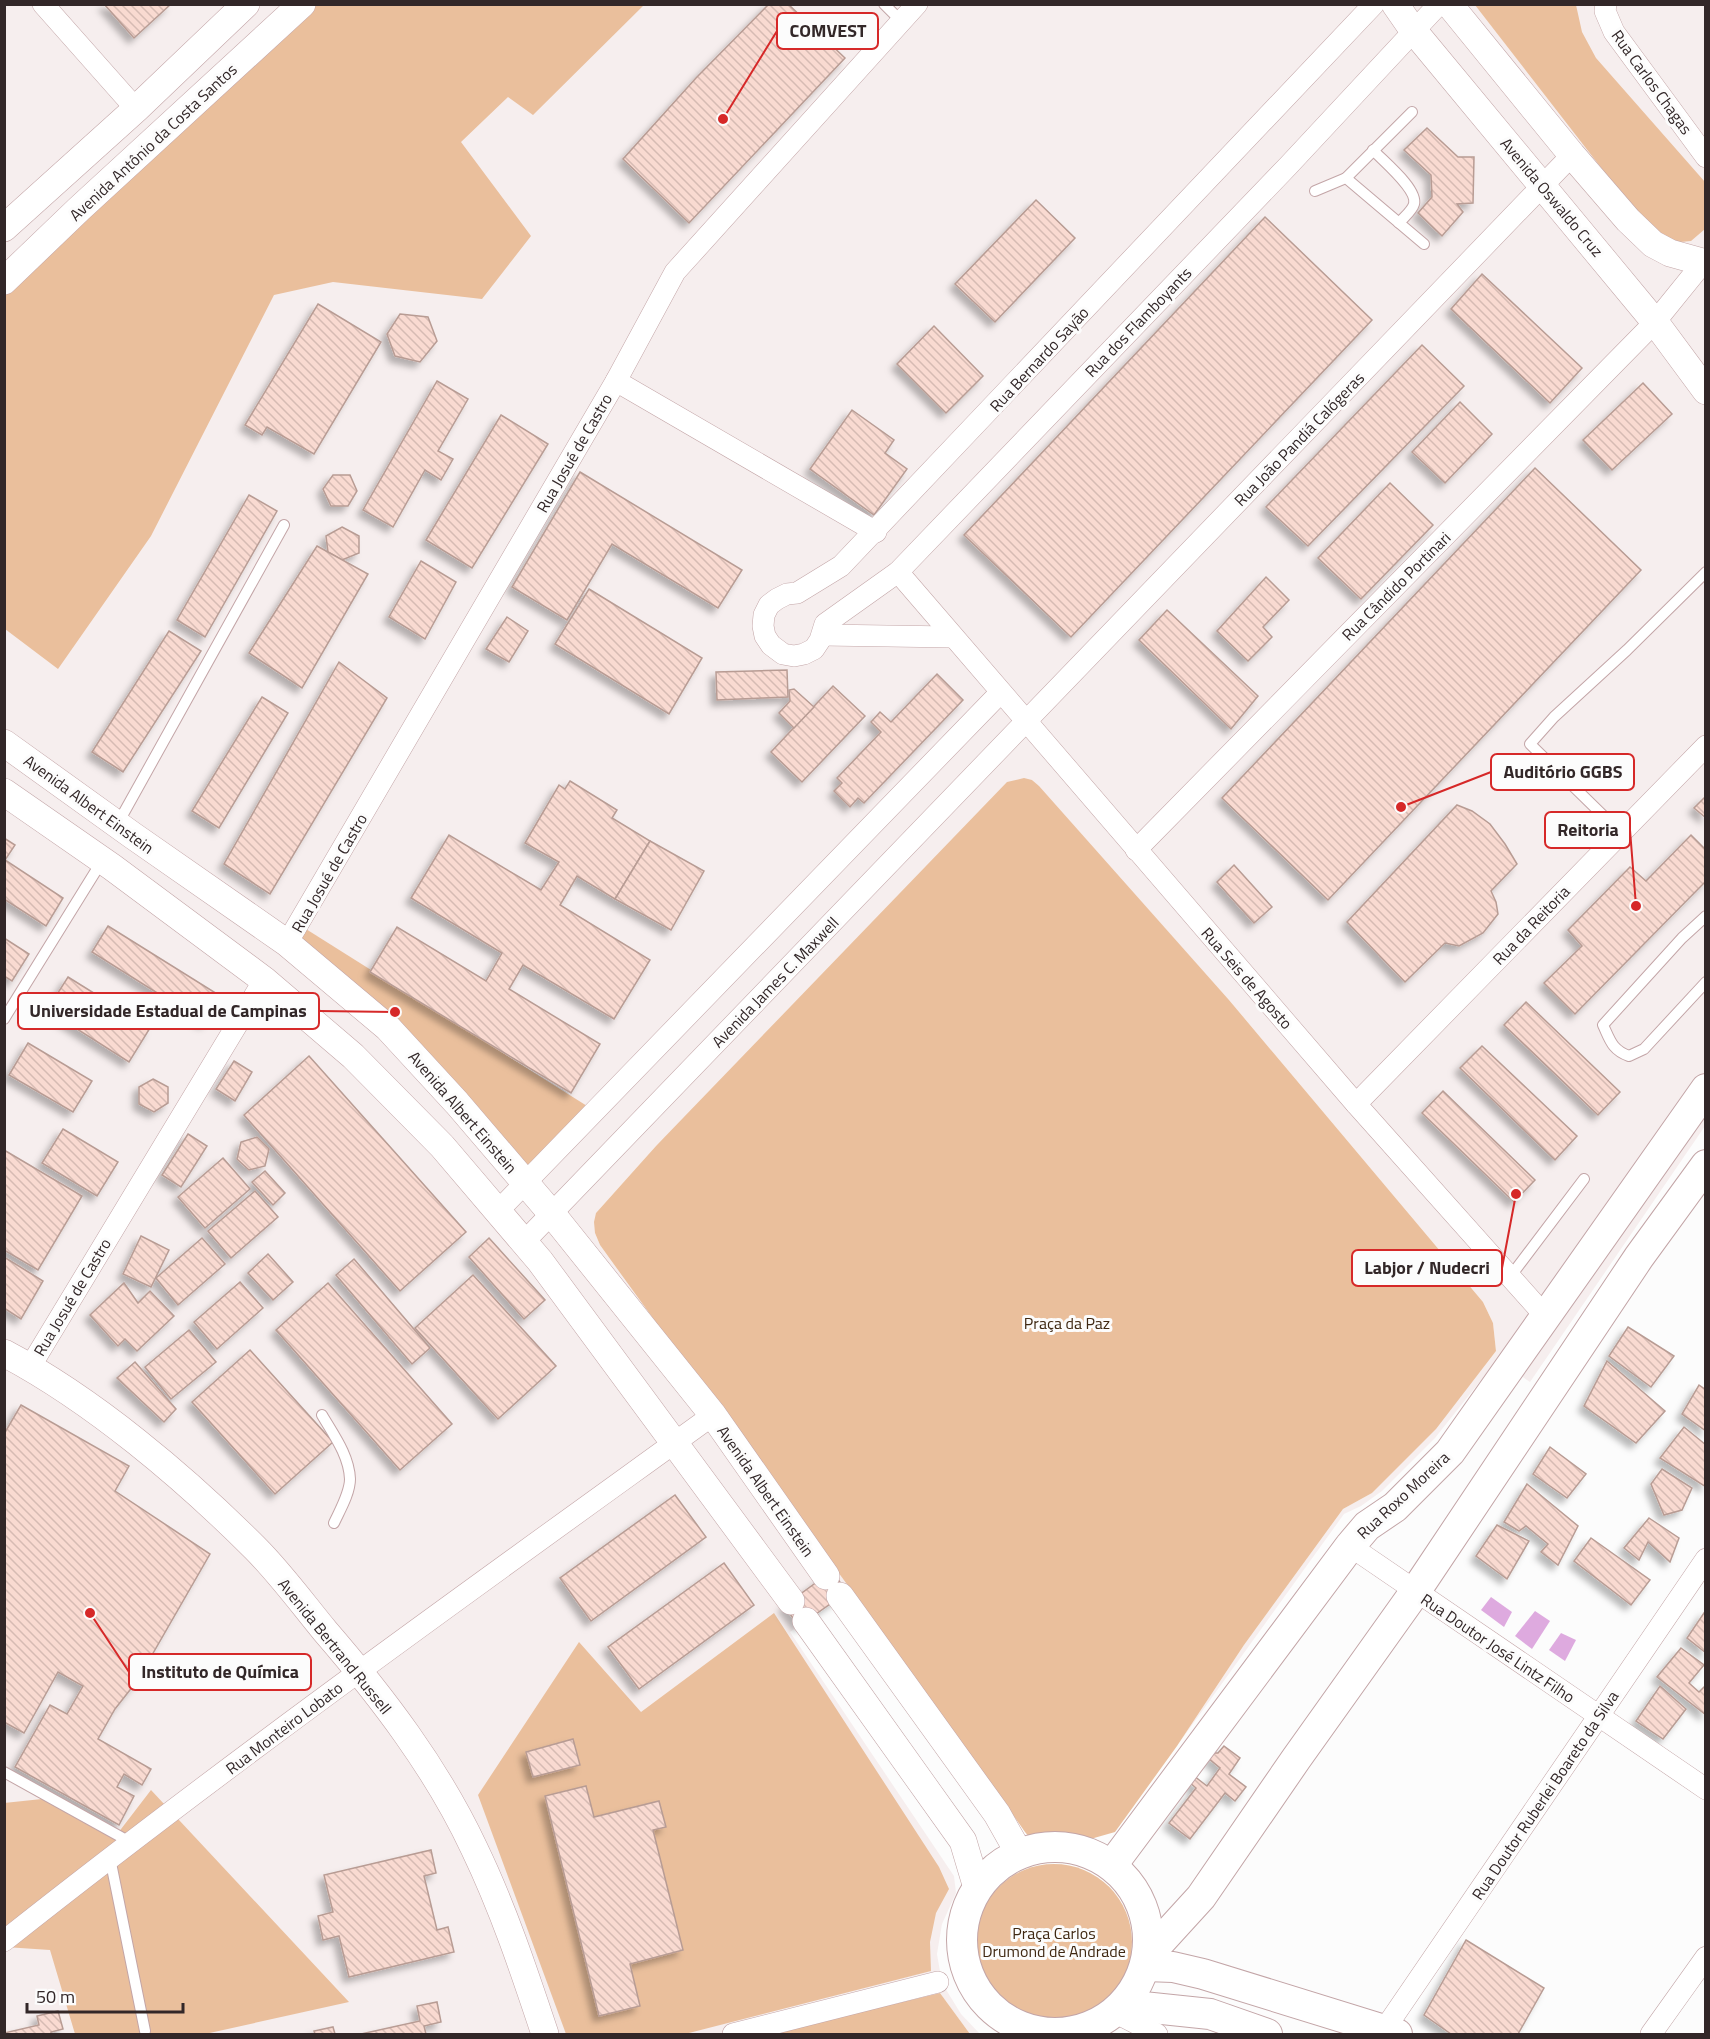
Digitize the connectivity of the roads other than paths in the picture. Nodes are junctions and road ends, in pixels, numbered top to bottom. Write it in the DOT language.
graph roads {
  1 [pos="43,4"];
  2 [pos="246,4"];
  3 [pos="302,4"];
  4 [pos="884,4"];
  5 [pos="916,4"];
  6 [pos="1374,4"];
  7 [pos="1395,4"];
  8 [pos="1438,4"];
  9 [pos="1449,4"];
  10 [pos="1606,4"];
  11 [pos="901,21"];
  12 [pos="1413,30"];
  13 [pos="136,109"];
  14 [pos="1412,111"];
  15 [pos="1373,150"];
  16 [pos="1572,155"];
  17 [pos="1706,156"];
  18 [pos="1346,178"];
  19 [pos="1542,186"];
  20 [pos="1315,191"];
  21 [pos="1398,223"];
  22 [pos="4,228"];
  23 [pos="1424,244"];
  24 [pos="1705,262"];
  25 [pos="4,281"];
  26 [pos="1656,322"];
  27 [pos="616,381"];
  28 [pos="1706,391"];
  29 [pos="284,525"];
  30 [pos="876,532"];
  31 [pos="898,572"];
  32 [pos="1706,572"];
  33 [pos="824,629"];
  34 [pos="952,637"];
  35 [pos="1000,693"];
  36 [pos="1026,722"];
  37 [pos="4,743"];
  38 [pos="1706,746"];
  39 [pos="4,792"];
  40 [pos="117,825"];
  41 [pos="1621,833"];
  42 [pos="1136,850"];
  43 [pos="103,861"];
  44 [pos="1706,916"];
  45 [pos="287,943"];
  46 [pos="264,980"];
  47 [pos="1706,982"];
  48 [pos="4,1019"];
  49 [pos="1706,1089"];
  50 [pos="1356,1104"];
  51 [pos="1704,1170"];
  52 [pos="1584,1179"];
  53 [pos="525,1183"];
  54 [pos="498,1211"];
  55 [pos="552,1214"];
  56 [pos="524,1242"];
  57 [pos="1510,1276"];
  58 [pos="1546,1317"];
  59 [pos="4,1353"];
  60 [pos="30,1367"];
  61 [pos="322,1415"];
  62 [pos="712,1415"];
  63 [pos="675,1442"];
  64 [pos="334,1523"];
  65 [pos="1350,1546"];
  66 [pos="1706,1559"];
  67 [pos="1415,1592"];
  68 [pos="360,1672"];
  69 [pos="1599,1716"];
  70 [pos="4,1772"];
  71 [pos="1706,1789"];
  72 [pos="130,1842"];
  73 [pos="1019,1853"];
  74 [pos="110,1857"];
  75 [pos="1112,1864"];
  76 [pos="977,1888"];
  77 [pos="4,1941"];
  78 [pos="1706,1957"];
  79 [pos="1147,1960"];
  80 [pos="938,1982"];
  81 [pos="1105,2020"];
  82 [pos="1016,2030"];
  83 [pos="145,2031"];
  84 [pos="1391,2032"];
  85 [pos="544,2034"];
  86 [pos="734,2034"];
  87 [pos="1059,2034"];
  88 [pos="1157,2034"];
  89 [pos="1267,2034"];
  90 [pos="1651,2034"];
  1 -- 13 [label="street"];
  2 -- 13 [label="street"];
  3 -- 25 [label="street, Avenida Antônio da Costa Santos"];
  4 -- 11 [label="lane"];
  5 -- 11 [label="street, Rua Josué de Castro"];
  6 -- 30 [label="street, Rua Bernardo Sayão"];
  7 -- 12 [label="street, Avenida Oswaldo Cruz"];
  8 -- 12 [label="street, Rua dos Flamboyants"];
  9 -- 16 [label="street"];
  10 -- 17 [label="street, Rua Carlos Chagas"];
  11 -- 27 [label="street, Rua Josué de Castro"];
  12 -- 19 [label="street, Avenida Oswaldo Cruz"];
  12 -- 31 [label="street, Rua dos Flamboyants"];
  13 -- 22 [label="street"];
  14 -- 15 [label="lane"];
  15 -- 18 [label="lane"];
  15 -- 21 [label="lane"];
  16 -- 19 [label="street, Rua João Pandiá Calógeras"];
  16 -- 24 [label="street"];
  18 -- 20 [label="lane"];
  18 -- 21 [label="lane"];
  19 -- 26 [label="street, Avenida Oswaldo Cruz"];
  19 -- 36 [label="street, Rua João Pandiá Calógeras"];
  21 -- 23 [label="lane"];
  24 -- 26 [label="street"];
  26 -- 28 [label="street, Avenida Oswaldo Cruz"];
  26 -- 42 [label="street, Rua Cândido Portinari"];
  27 -- 30 [label="street"];
  27 -- 45 [label="street, Rua Josué de Castro"];
  29 -- 40 [label="lane"];
  30 -- 33 [label="street, Rua Bernardo Sayão"];
  31 -- 33 [label="street, Rua dos Flamboyants"];
  31 -- 34 [label="street, Rua Seis de Agosto"];
  32 -- 41 [label="lane"];
  33 -- 34 [label="street"];
  34 -- 35 [label="street, Rua Seis de Agosto"];
  35 -- 36 [label="street, Rua Seis de Agosto"];
  35 -- 53 [label="street"];
  36 -- 42 [label="street, Rua Seis de Agosto"];
  36 -- 55 [label="street, Avenida James C. Maxwell"];
  37 -- 40 [label="street, Avenida Albert Einstein"];
  38 -- 41 [label="street, Rua da Reitoria"];
  39 -- 43 [label="street"];
  40 -- 45 [label="street, Avenida Albert Einstein"];
  41 -- 50 [label="street, Rua da Reitoria"];
  42 -- 50 [label="street, Rua Seis de Agosto"];
  43 -- 46 [label="street"];
  43 -- 48 [label="lane"];
  44 -- 47 [label="lane"];
  45 -- 53 [label="street, Avenida Albert Einstein"];
  46 -- 54 [label="street"];
  46 -- 60 [label="street, Rua Josué de Castro"];
  49 -- 58 [label="main road, Rua Roxo Moreira"];
  50 -- 57 [label="street, Rua Seis de Agosto"];
  51 -- 67 [label="main road"];
  52 -- 57 [label="lane"];
  53 -- 54 [label="street"];
  53 -- 55 [label="street, Avenida Albert Einstein"];
  54 -- 56 [label="street"];
  55 -- 56 [label="street, Avenida James C. Maxwell"];
  55 -- 62 [label="street, Avenida Albert Einstein"];
  56 -- 63 [label="street"];
  57 -- 58 [label="street, Rua Seis de Agosto"];
  58 -- 65 [label="main road, Rua Roxo Moreira"];
  59 -- 60 [label="street, Avenida Bertrand Russell"];
  60 -- 68 [label="street, Avenida Bertrand Russell"];
  61 -- 64 [label="lane"];
  62 -- 63 [label="street, Rua Monteiro Lobato"];
  62 -- 73 [label="street, Avenida Albert Einstein"];
  63 -- 68 [label="street, Rua Monteiro Lobato"];
  63 -- 76 [label="street"];
  65 -- 67 [label="street, Rua Doutor José Lintz Filho"];
  65 -- 75 [label="main road, Rua Roxo Moreira"];
  66 -- 69 [label="street, Rua Doutor Ruberlei Boareto da Silva"];
  67 -- 69 [label="street, Rua Doutor José Lintz Filho"];
  67 -- 79 [label="main road"];
  68 -- 72 [label="street, Rua Monteiro Lobato"];
  68 -- 85 [label="street, Avenida Bertrand Russell"];
  69 -- 71 [label="street, Rua Doutor José Lintz Filho"];
  69 -- 84 [label="street, Rua Doutor Ruberlei Boareto da Silva"];
  70 -- 72 [label="lane"];
  72 -- 74 [label="street, Rua Monteiro Lobato"];
  73 -- 75 [label="main road"];
  73 -- 76 [label="main road"];
  74 -- 77 [label="street, Rua Monteiro Lobato"];
  74 -- 83 [label="lane"];
  75 -- 79 [label="main road"];
  76 -- 82 [label="main road"];
  78 -- 90 [label="street"];
  79 -- 81 [label="main road"];
  79 -- 84 [label="main road"];
  80 -- 86 [label="street"];
  81 -- 87 [label="main road"];
  81 -- 88 [label="street"];
  81 -- 89 [label="main road"];
  82 -- 87 [label="main road"];
}
